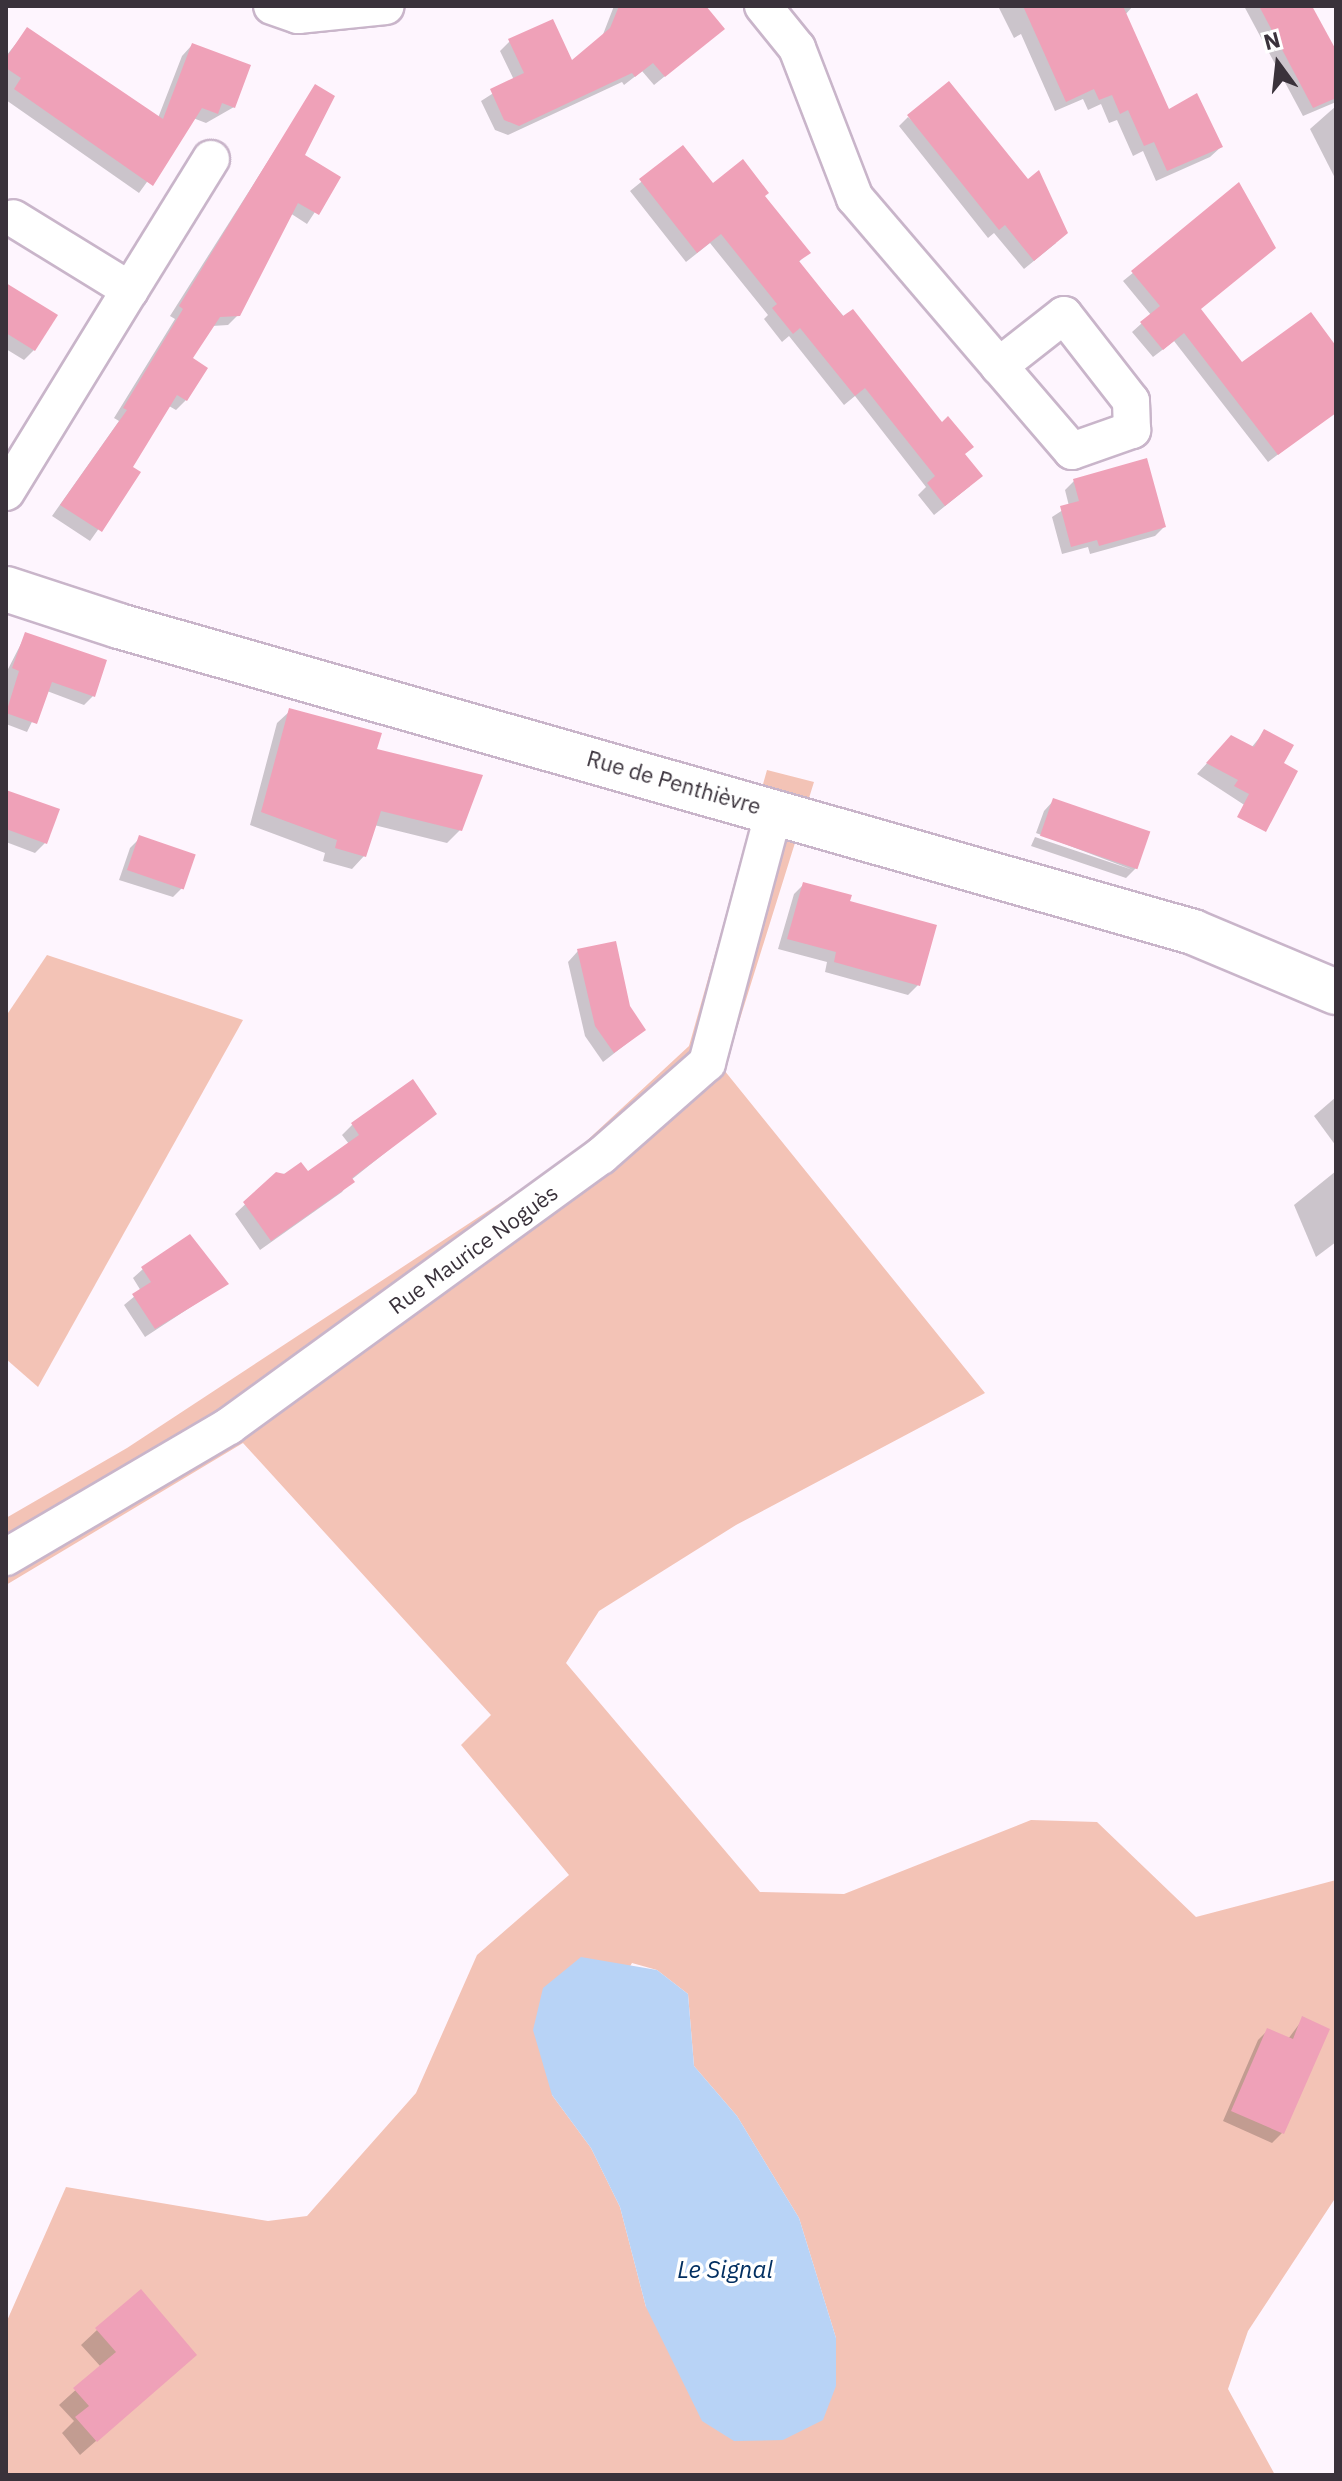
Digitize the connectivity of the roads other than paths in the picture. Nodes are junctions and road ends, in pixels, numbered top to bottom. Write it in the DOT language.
graph roads {
  1 [pos="272,6"];
  2 [pos="386,6"];
  3 [pos="763,6"];
  4 [pos="211,159"];
  5 [pos="13,218"];
  6 [pos="130,290"];
  7 [pos="999,366"];
  8 [pos="6,492"];
  9 [pos="6,589"];
  10 [pos="774,811"];
  11 [pos="1336,992"];
  12 [pos="6,1557"];
  1 -- 2 [label="street"];
  3 -- 7 [label="street"];
  4 -- 6 [label="street"];
  5 -- 6 [label="street"];
  6 -- 8 [label="street"];
  9 -- 10 [label="street, Rue de Penthièvre"];
  10 -- 11 [label="street, Rue de Penthièvre"];
  10 -- 12 [label="street, Rue Maurice Noguès"];
}
